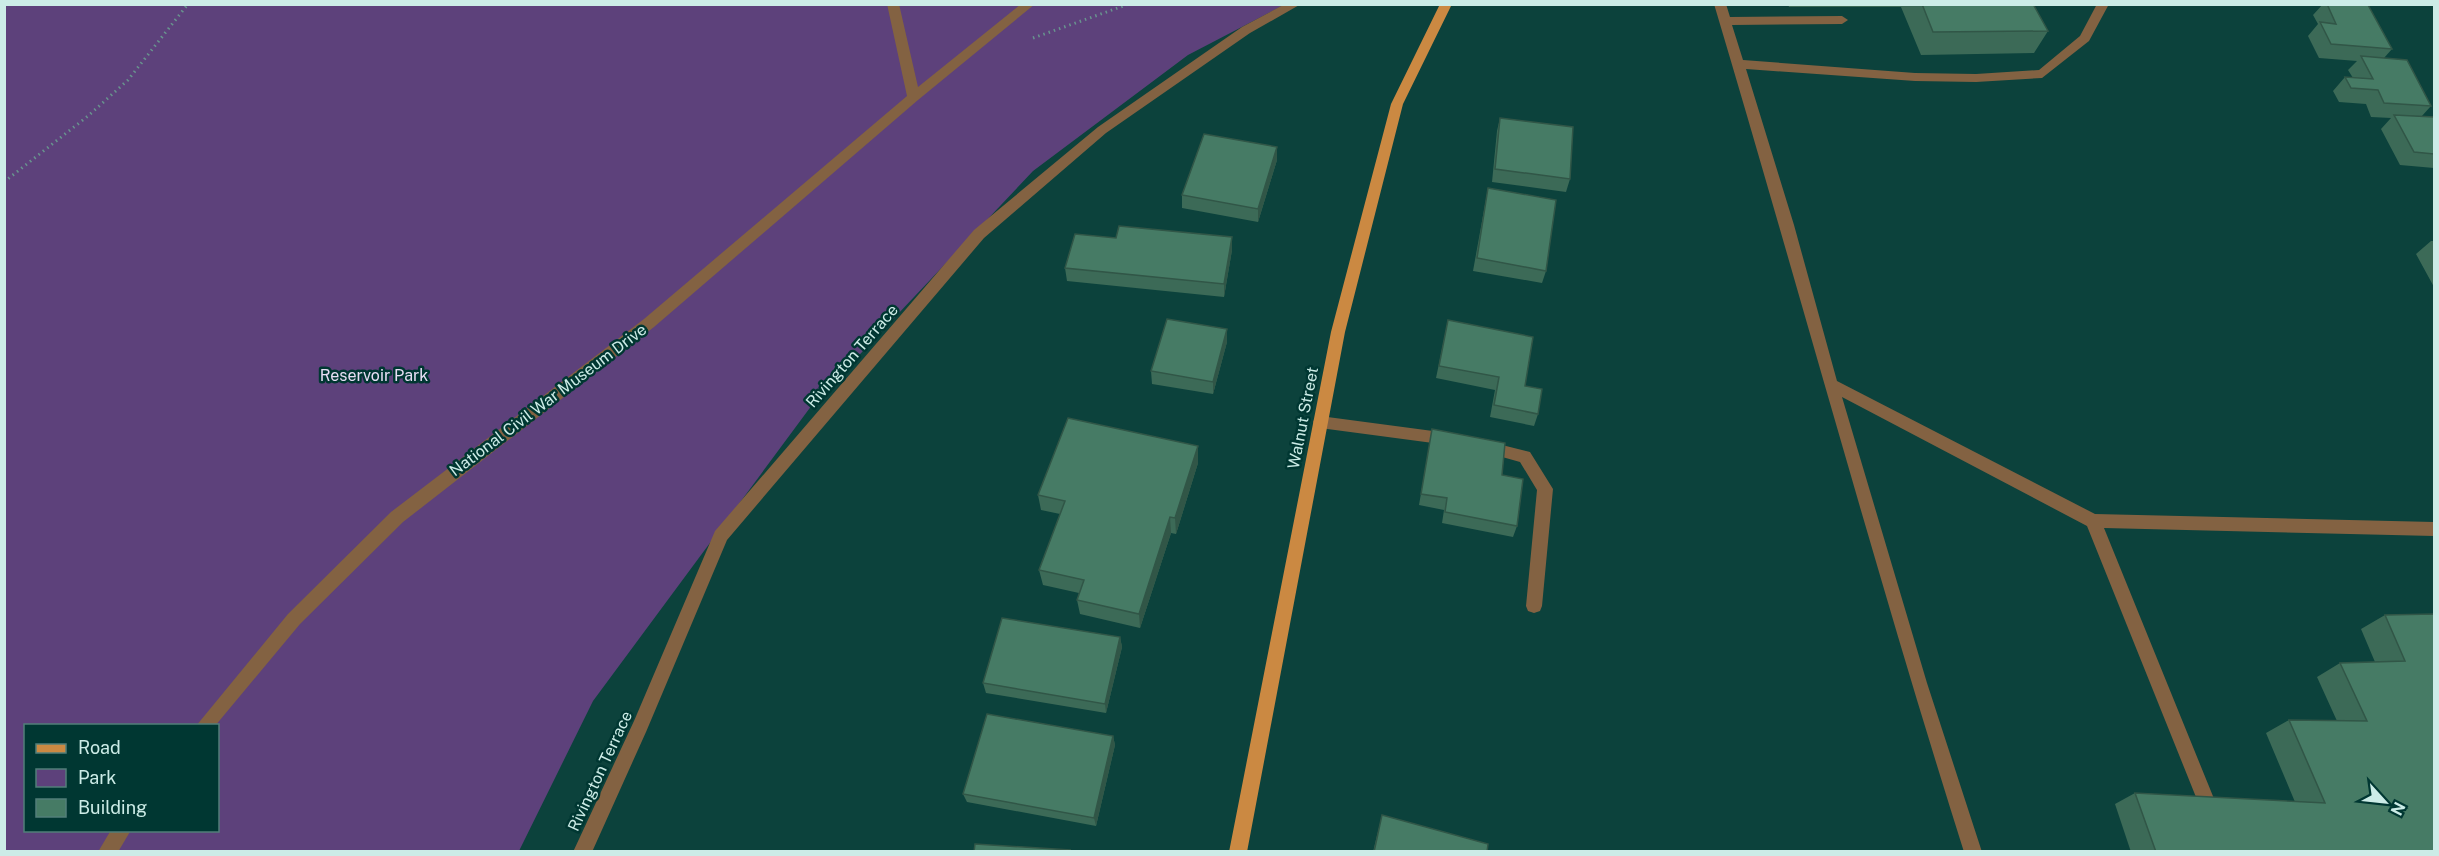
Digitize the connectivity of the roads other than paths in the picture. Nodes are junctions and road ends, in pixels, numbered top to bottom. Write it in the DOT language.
graph roads {
  1 [pos="892,4"];
  2 [pos="1029,4"];
  3 [pos="1295,4"];
  4 [pos="1446,4"];
  5 [pos="1720,4"];
  6 [pos="2103,4"];
  7 [pos="1842,20"];
  8 [pos="1725,21"];
  9 [pos="1737,64"];
  10 [pos="914,97"];
  11 [pos="1830,384"];
  12 [pos="1320,422"];
  13 [pos="2093,521"];
  14 [pos="2434,529"];
  15 [pos="1534,606"];
  16 [pos="206,724"];
  17 [pos="2210,811"];
  18 [pos="121,832"];
  19 [pos="107,852"];
  20 [pos="582,852"];
  21 [pos="1238,852"];
  22 [pos="1973,852"];
  1 -- 10 [label="lane"];
  2 -- 10 [label="lane, National Civil War Museum Drive"];
  3 -- 20 [label="lane, Rivington Terrace"];
  4 -- 12 [label="main road, Walnut Street"];
  5 -- 8 [label="lane"];
  6 -- 9 [label="lane"];
  7 -- 8 [label="lane"];
  8 -- 9 [label="lane"];
  9 -- 11 [label="lane"];
  10 -- 16 [label="lane, National Civil War Museum Drive"];
  11 -- 13 [label="lane"];
  11 -- 22 [label="lane"];
  12 -- 15 [label="lane"];
  12 -- 21 [label="main road, Walnut Street"];
  13 -- 14 [label="lane"];
  13 -- 17 [label="lane"];
  18 -- 19 [label="lane"];
}
